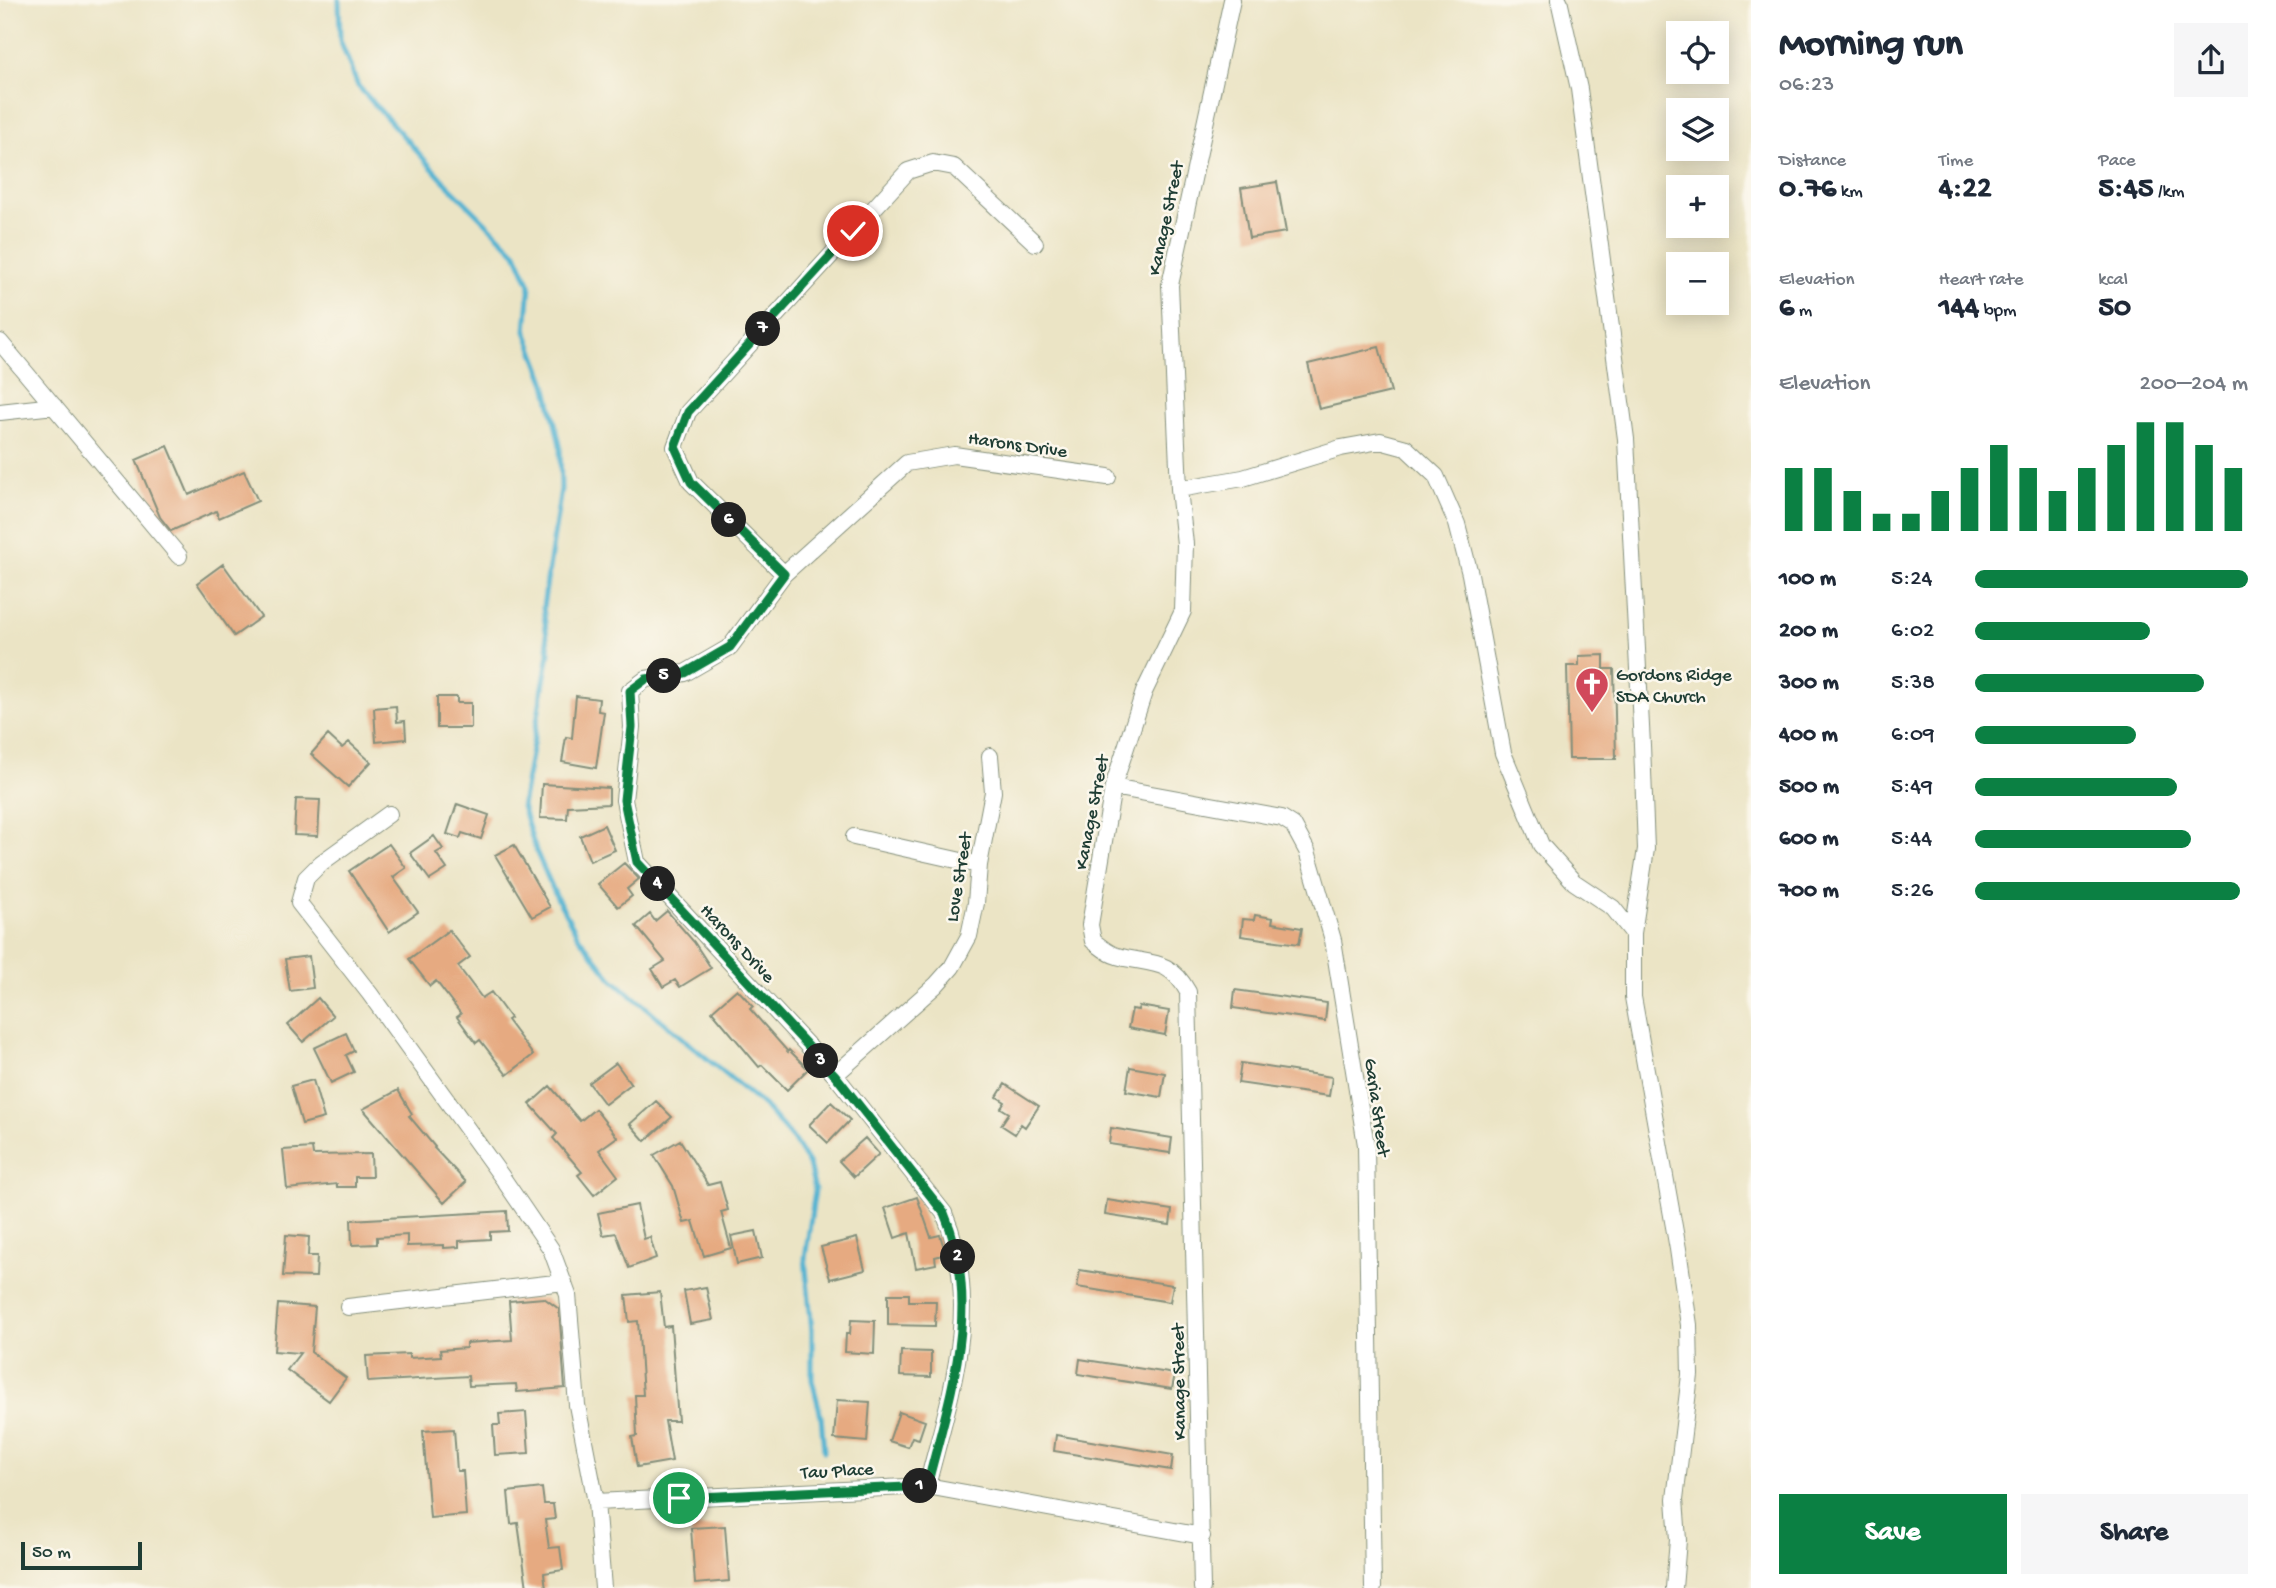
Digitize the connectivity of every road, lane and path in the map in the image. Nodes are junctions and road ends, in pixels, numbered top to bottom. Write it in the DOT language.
graph roads {
  1 [pos="1232,0"];
  2 [pos="1559,0"];
  3 [pos="1035,243"];
  4 [pos="0,342"];
  5 [pos="54,406"];
  6 [pos="0,412"];
  7 [pos="1108,477"];
  8 [pos="1179,489"];
  9 [pos="178,556"];
  10 [pos="784,574"];
  11 [pos="990,756"];
  12 [pos="1113,787"];
  13 [pos="390,814"];
  14 [pos="854,837"];
  15 [pos="979,865"];
  16 [pos="1633,933"];
  17 [pos="835,1075"];
  18 [pos="564,1282"];
  19 [pos="348,1307"];
  20 [pos="927,1486"];
  21 [pos="596,1502"];
  22 [pos="1202,1536"];
  23 [pos="603,1588"];
  24 [pos="1202,1588"];
  25 [pos="1373,1588"];
  26 [pos="1674,1588"];
  1 -- 8 [label="street, Kanage Street"];
  2 -- 16 [label="street"];
  3 -- 10 [label="street"];
  4 -- 5 [label="street"];
  5 -- 6 [label="street"];
  5 -- 9 [label="street"];
  7 -- 10 [label="street, Harons Drive"];
  8 -- 12 [label="street, Kanage Street"];
  8 -- 16 [label="street"];
  10 -- 17 [label="street, Harons Drive"];
  11 -- 15 [label="street, Love Street"];
  12 -- 22 [label="street, Kanage Street"];
  12 -- 25 [label="street, Garia Street"];
  13 -- 18 [label="street"];
  14 -- 15 [label="street"];
  15 -- 17 [label="street, Love Street"];
  16 -- 26 [label="street"];
  17 -- 20 [label="street, Harons Drive"];
  18 -- 19 [label="street"];
  18 -- 21 [label="street"];
  20 -- 21 [label="street, Tau Place"];
  20 -- 22 [label="street, Tau Place"];
  21 -- 23 [label="street"];
  22 -- 24 [label="street, Kanage Street"];
}
